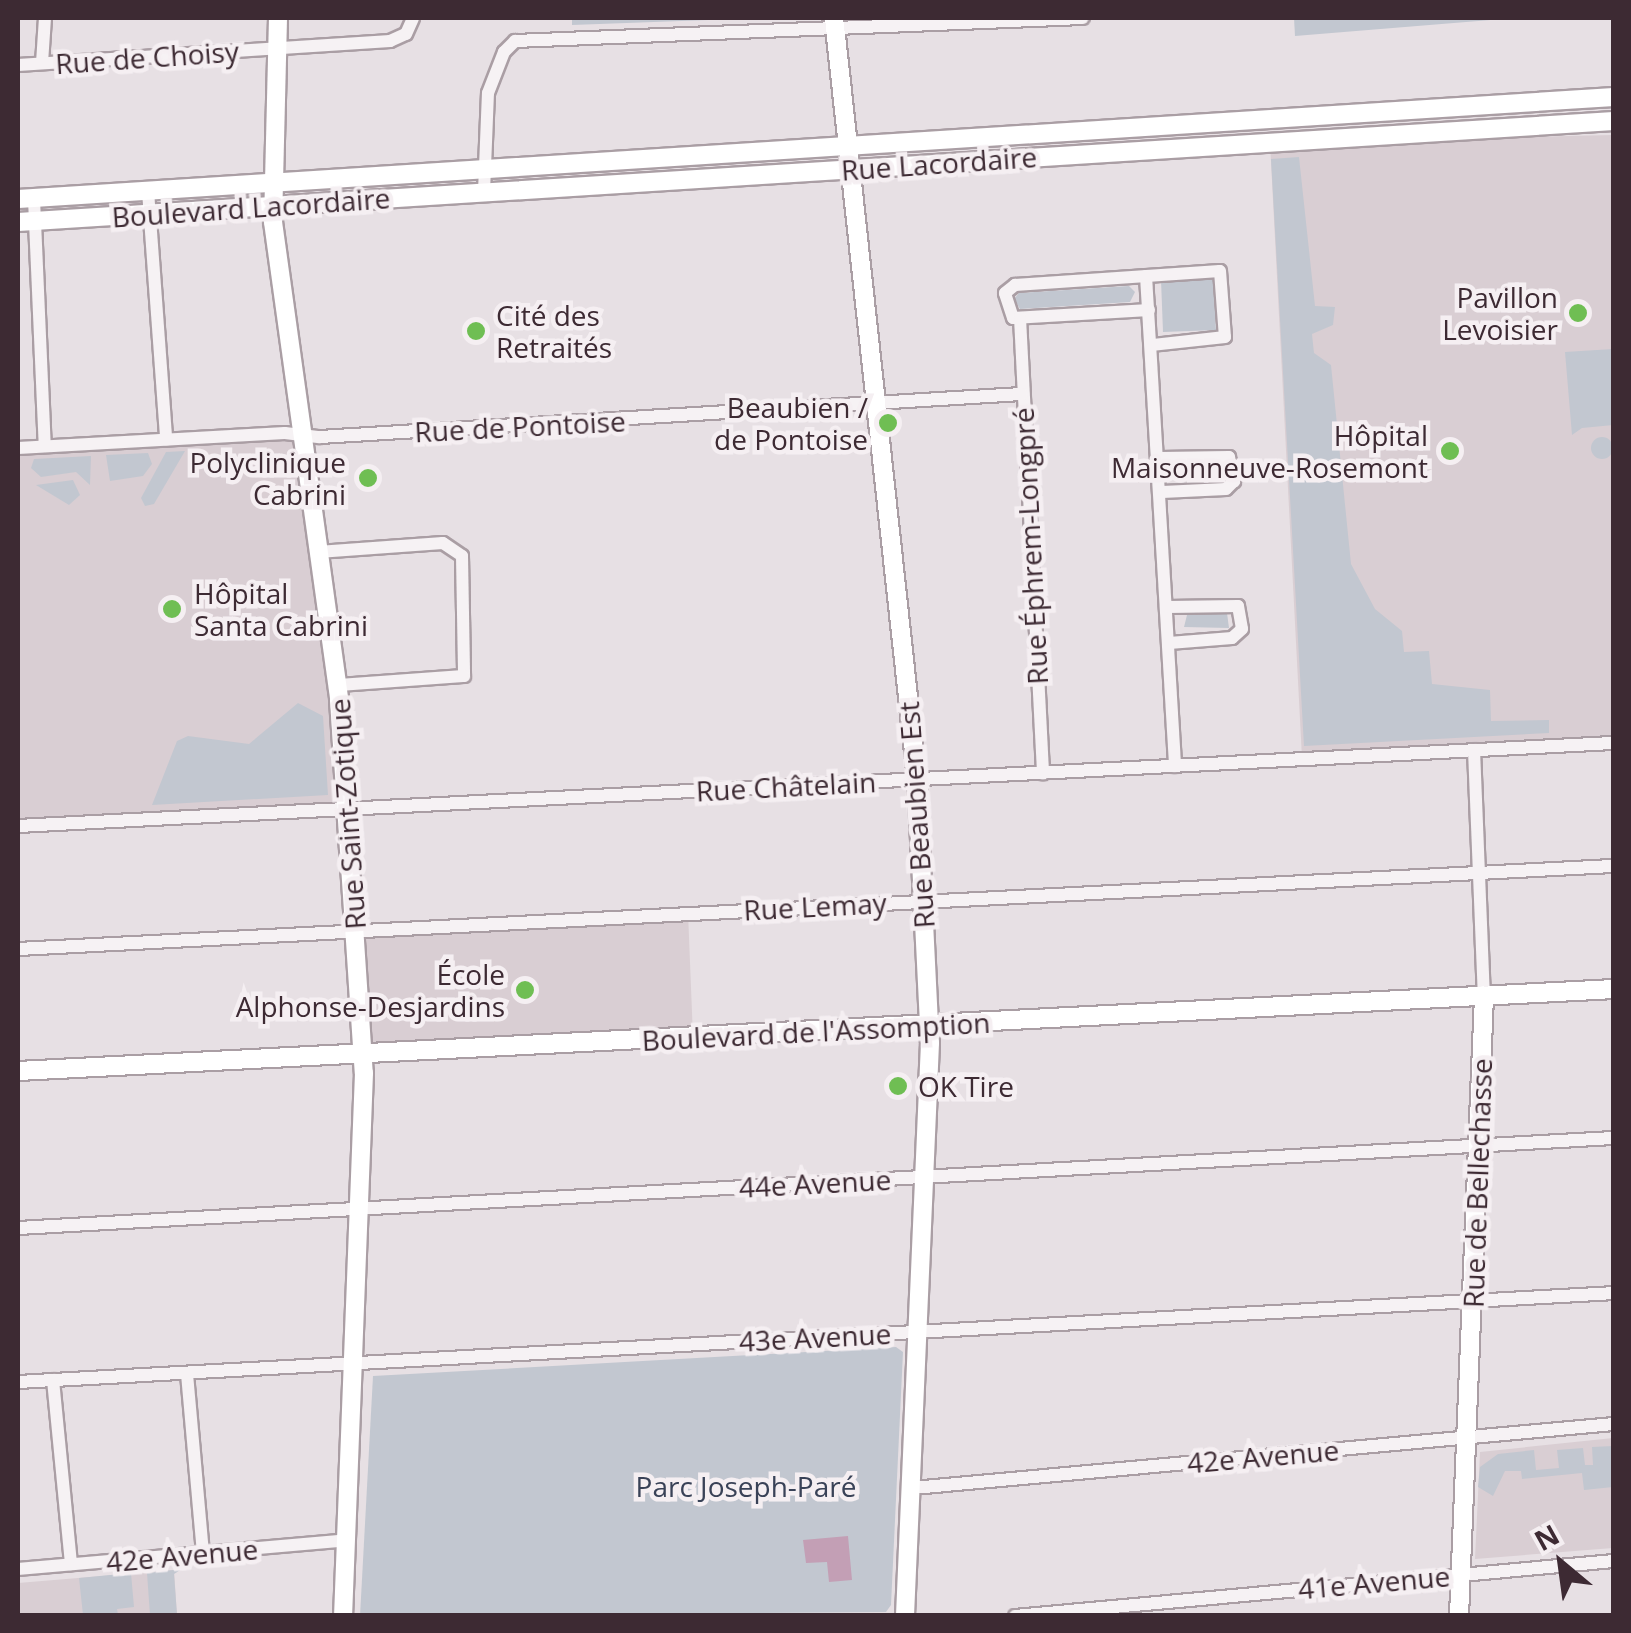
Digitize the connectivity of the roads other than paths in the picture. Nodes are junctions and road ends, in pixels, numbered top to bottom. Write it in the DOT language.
graph roads {
  1 [pos="45,18"];
  2 [pos="278,18"];
  3 [pos="413,18"];
  4 [pos="1083,18"];
  5 [pos="834,23"];
  6 [pos="276,48"];
  7 [pos="42,63"];
  8 [pos="18,65"];
  9 [pos="1614,97"];
  10 [pos="1392,112"];
  11 [pos="1614,120"];
  12 [pos="1394,136"];
  13 [pos="848,146"];
  14 [pos="483,169"];
  15 [pos="850,169"];
  16 [pos="270,182"];
  17 [pos="148,191"];
  18 [pos="484,192"];
  19 [pos="26,199"];
  20 [pos="272,206"];
  21 [pos="150,215"];
  22 [pos="26,221"];
  23 [pos="1146,276"];
  24 [pos="1149,310"];
  25 [pos="1020,318"];
  26 [pos="1154,345"];
  27 [pos="1022,394"];
  28 [pos="878,404"];
  29 [pos="301,434"];
  30 [pos="166,440"];
  31 [pos="45,446"];
  32 [pos="18,448"];
  33 [pos="1160,458"];
  34 [pos="1162,492"];
  35 [pos="318,552"];
  36 [pos="1168,607"];
  37 [pos="1170,643"];
  38 [pos="338,686"];
  39 [pos="1614,743"];
  40 [pos="1474,750"];
  41 [pos="1174,766"];
  42 [pos="1043,773"];
  43 [pos="917,779"];
  44 [pos="350,810"];
  45 [pos="18,826"];
  46 [pos="1614,866"];
  47 [pos="1480,872"];
  48 [pos="922,901"];
  49 [pos="355,931"];
  50 [pos="18,949"];
  51 [pos="1614,989"];
  52 [pos="1484,996"];
  53 [pos="929,1025"];
  54 [pos="362,1053"];
  55 [pos="18,1071"];
  56 [pos="1614,1138"];
  57 [pos="1478,1147"];
  58 [pos="924,1177"];
  59 [pos="360,1210"];
  60 [pos="18,1228"];
  61 [pos="1614,1294"];
  62 [pos="1473,1303"];
  63 [pos="918,1331"];
  64 [pos="354,1363"];
  65 [pos="187,1374"];
  66 [pos="53,1380"];
  67 [pos="18,1382"];
  68 [pos="1614,1424"];
  69 [pos="1466,1437"];
  70 [pos="912,1488"];
  71 [pos="347,1540"];
  72 [pos="203,1553"];
  73 [pos="1614,1561"];
  74 [pos="71,1564"];
  75 [pos="18,1569"];
  76 [pos="1460,1574"];
  77 [pos="343,1616"];
  78 [pos="905,1616"];
  79 [pos="1015,1616"];
  80 [pos="1458,1616"];
  1 -- 7 [label="street"];
  2 -- 6 [label="street, Rue Saint-Zotique"];
  3 -- 6 [label="street, Rue de Choisy"];
  4 -- 5 [label="street"];
  5 -- 13 [label="street, Rue Beaubien Est"];
  5 -- 14 [label="street"];
  6 -- 7 [label="street, Rue de Choisy"];
  6 -- 16 [label="street, Rue Saint-Zotique"];
  7 -- 8 [label="street, Rue de Choisy"];
  9 -- 10 [label="street, Rue Lacordaire"];
  10 -- 12 [label="street"];
  10 -- 13 [label="street, Rue Lacordaire"];
  11 -- 12 [label="street, Rue Lacordaire"];
  12 -- 15 [label="street, Rue Lacordaire"];
  13 -- 14 [label="street, Rue Lacordaire"];
  13 -- 15 [label="street, Rue Beaubien Est"];
  14 -- 16 [label="street, Boulevard Lacordaire"];
  14 -- 18 [label="street"];
  15 -- 18 [label="street, Rue Lacordaire"];
  15 -- 28 [label="street, Rue Beaubien Est"];
  16 -- 17 [label="street, Boulevard Lacordaire"];
  16 -- 20 [label="street, Rue Saint-Zotique"];
  17 -- 19 [label="street, Boulevard Lacordaire"];
  17 -- 21 [label="street"];
  18 -- 20 [label="street, Boulevard Lacordaire"];
  19 -- 22 [label="street"];
  20 -- 21 [label="street, Boulevard Lacordaire"];
  20 -- 29 [label="street, Rue Saint-Zotique"];
  21 -- 22 [label="street, Boulevard Lacordaire"];
  21 -- 30 [label="street"];
  22 -- 31 [label="street"];
  23 -- 24 [label="street"];
  23 -- 25 [label="street, Rue Éphrem-Longpré"];
  23 -- 26 [label="street"];
  24 -- 25 [label="street"];
  24 -- 26 [label="street"];
  25 -- 27 [label="street, Rue Éphrem-Longpré"];
  26 -- 33 [label="street"];
  27 -- 28 [label="street, Rue de Pontoise"];
  27 -- 42 [label="street, Rue Éphrem-Longpré"];
  28 -- 29 [label="street, Rue de Pontoise"];
  28 -- 43 [label="street, Rue Beaubien Est"];
  29 -- 30 [label="street, Rue de Pontoise"];
  29 -- 35 [label="street, Rue Saint-Zotique"];
  30 -- 31 [label="street, Rue de Pontoise"];
  31 -- 32 [label="street, Rue de Pontoise"];
  33 -- 34 [label="street"];
  33 -- 34 [label="street"];
  34 -- 36 [label="street"];
  35 -- 38 [label="street, Rue Saint-Zotique"];
  35 -- 38 [label="street"];
  36 -- 37 [label="street"];
  36 -- 37 [label="street"];
  37 -- 41 [label="street"];
  38 -- 44 [label="street, Rue Saint-Zotique"];
  39 -- 40 [label="street, Rue Châtelain"];
  40 -- 41 [label="street, Rue Châtelain"];
  40 -- 47 [label="street, Rue de Bellechasse"];
  41 -- 42 [label="street, Rue Châtelain"];
  42 -- 43 [label="street, Rue Châtelain"];
  43 -- 44 [label="street, Rue Châtelain"];
  43 -- 48 [label="street, Rue Beaubien Est"];
  44 -- 45 [label="street, Rue Châtelain"];
  44 -- 49 [label="street, Rue Saint-Zotique"];
  46 -- 47 [label="street, Rue Lemay"];
  47 -- 48 [label="street, Rue Lemay"];
  47 -- 52 [label="street, Rue de Bellechasse"];
  48 -- 49 [label="street, Rue Lemay"];
  48 -- 53 [label="street, Rue Beaubien Est"];
  49 -- 50 [label="street, Rue Lemay"];
  49 -- 54 [label="street, Rue Saint-Zotique"];
  51 -- 52 [label="street, Boulevard de l'Assomption"];
  52 -- 53 [label="street, Boulevard de l'Assomption"];
  52 -- 57 [label="street, Rue de Bellechasse"];
  53 -- 54 [label="street, Boulevard de l'Assomption"];
  53 -- 58 [label="street, Rue Beaubien Est"];
  54 -- 55 [label="street, Boulevard de l'Assomption"];
  54 -- 59 [label="street, Rue Saint-Zotique"];
  56 -- 57 [label="street, 44e Avenue"];
  57 -- 58 [label="street, 44e Avenue"];
  57 -- 62 [label="street, Rue de Bellechasse"];
  58 -- 59 [label="street, 44e Avenue"];
  58 -- 63 [label="street, Rue Beaubien Est"];
  59 -- 60 [label="street, 44e Avenue"];
  59 -- 64 [label="street, Rue Saint-Zotique"];
  61 -- 62 [label="street, 43e Avenue"];
  62 -- 63 [label="street, 43e Avenue"];
  62 -- 69 [label="street, Rue de Bellechasse"];
  63 -- 64 [label="street, 43e Avenue"];
  63 -- 70 [label="street, Rue Beaubien Est"];
  64 -- 65 [label="street, 43e Avenue"];
  64 -- 71 [label="street, Rue Saint-Zotique"];
  65 -- 66 [label="street, 43e Avenue"];
  65 -- 72 [label="street"];
  66 -- 67 [label="street, 43e Avenue"];
  66 -- 74 [label="street"];
  68 -- 69 [label="street, 42e Avenue"];
  69 -- 70 [label="street, 42e Avenue"];
  69 -- 76 [label="street, Rue de Bellechasse"];
  70 -- 78 [label="street, Rue Beaubien Est"];
  71 -- 72 [label="street, 42e Avenue"];
  71 -- 77 [label="street, Rue Saint-Zotique"];
  72 -- 74 [label="street, 42e Avenue"];
  73 -- 76 [label="street, 41e Avenue"];
  74 -- 75 [label="street, 42e Avenue"];
  76 -- 79 [label="street, 41e Avenue"];
  76 -- 80 [label="street, Rue de Bellechasse"];
}
